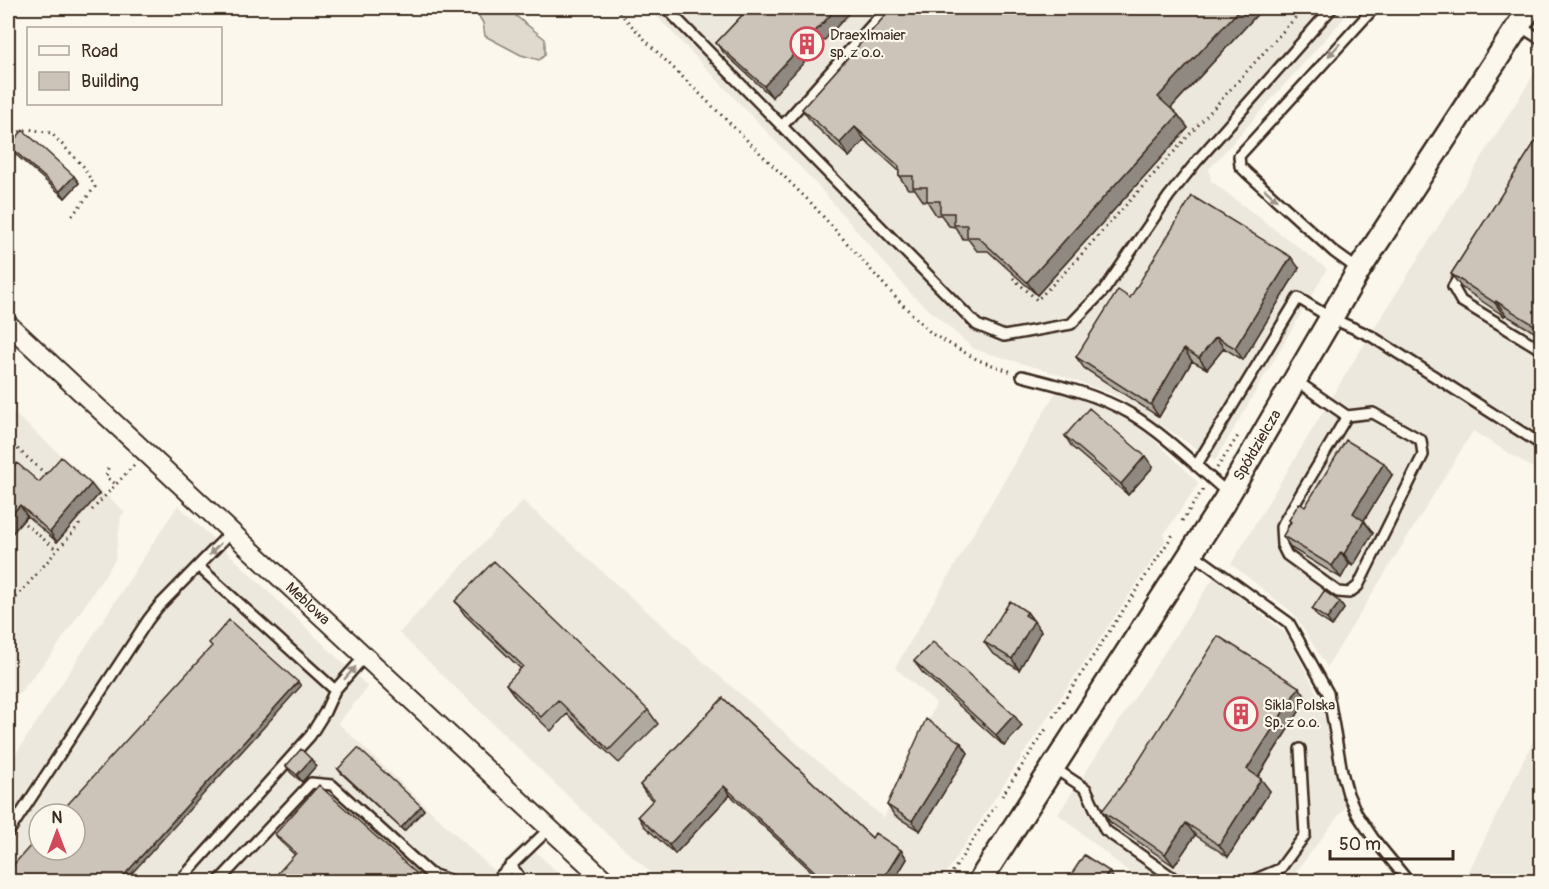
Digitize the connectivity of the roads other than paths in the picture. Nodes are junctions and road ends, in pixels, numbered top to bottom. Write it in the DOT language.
graph roads {
  1 [pos="666,8"];
  2 [pos="887,8"];
  3 [pos="1332,8"];
  4 [pos="1374,8"];
  5 [pos="1524,16"];
  6 [pos="1542,40"];
  7 [pos="782,126"];
  8 [pos="1469,259"];
  9 [pos="1359,270"];
  10 [pos="1331,318"];
  11 [pos="8,324"];
  12 [pos="1542,350"];
  13 [pos="1022,376"];
  14 [pos="1295,380"];
  15 [pos="1347,416"];
  16 [pos="1542,445"];
  17 [pos="1196,466"];
  18 [pos="1228,494"];
  19 [pos="231,532"];
  20 [pos="1192,553"];
  21 [pos="198,566"];
  22 [pos="365,656"];
  23 [pos="335,690"];
  24 [pos="1299,749"];
  25 [pos="1054,768"];
  26 [pos="550,828"];
  27 [pos="8,833"];
  28 [pos="511,866"];
  29 [pos="179,882"];
  30 [pos="218,882"];
  31 [pos="455,882"];
  32 [pos="485,882"];
  33 [pos="523,882"];
  34 [pos="607,882"];
  35 [pos="980,882"];
  36 [pos="1179,882"];
  37 [pos="1249,882"];
  38 [pos="1409,882"];
  1 -- 7 [label="lane"];
  2 -- 7 [label="lane"];
  3 -- 7 [label="lane"];
  4 -- 9 [label="lane, one-way"];
  5 -- 6 [label="lane"];
  5 -- 9 [label="street, Spółdzielcza"];
  8 -- 12 [label="lane"];
  9 -- 10 [label="street, Spółdzielcza"];
  10 -- 14 [label="street, Spółdzielcza"];
  10 -- 16 [label="lane"];
  10 -- 17 [label="lane"];
  11 -- 19 [label="street, Meblowa"];
  13 -- 17 [label="lane"];
  14 -- 15 [label="lane"];
  14 -- 18 [label="street, Spółdzielcza"];
  15 -- 15 [label="lane"];
  17 -- 18 [label="lane"];
  18 -- 20 [label="street, Spółdzielcza"];
  19 -- 21 [label="lane, one-way"];
  19 -- 22 [label="street, Meblowa"];
  20 -- 25 [label="street, Spółdzielcza"];
  20 -- 38 [label="lane"];
  21 -- 23 [label="lane"];
  21 -- 27 [label="lane"];
  23 -- 22 [label="lane, one-way"];
  22 -- 26 [label="street, Meblowa"];
  23 -- 29 [label="lane"];
  24 -- 37 [label="lane"];
  25 -- 35 [label="street, Spółdzielcza"];
  25 -- 36 [label="lane"];
  26 -- 28 [label="lane"];
  26 -- 34 [label="street, Meblowa"];
  28 -- 32 [label="lane"];
  28 -- 33 [label="lane"];
  30 -- 31 [label="lane"];
}
